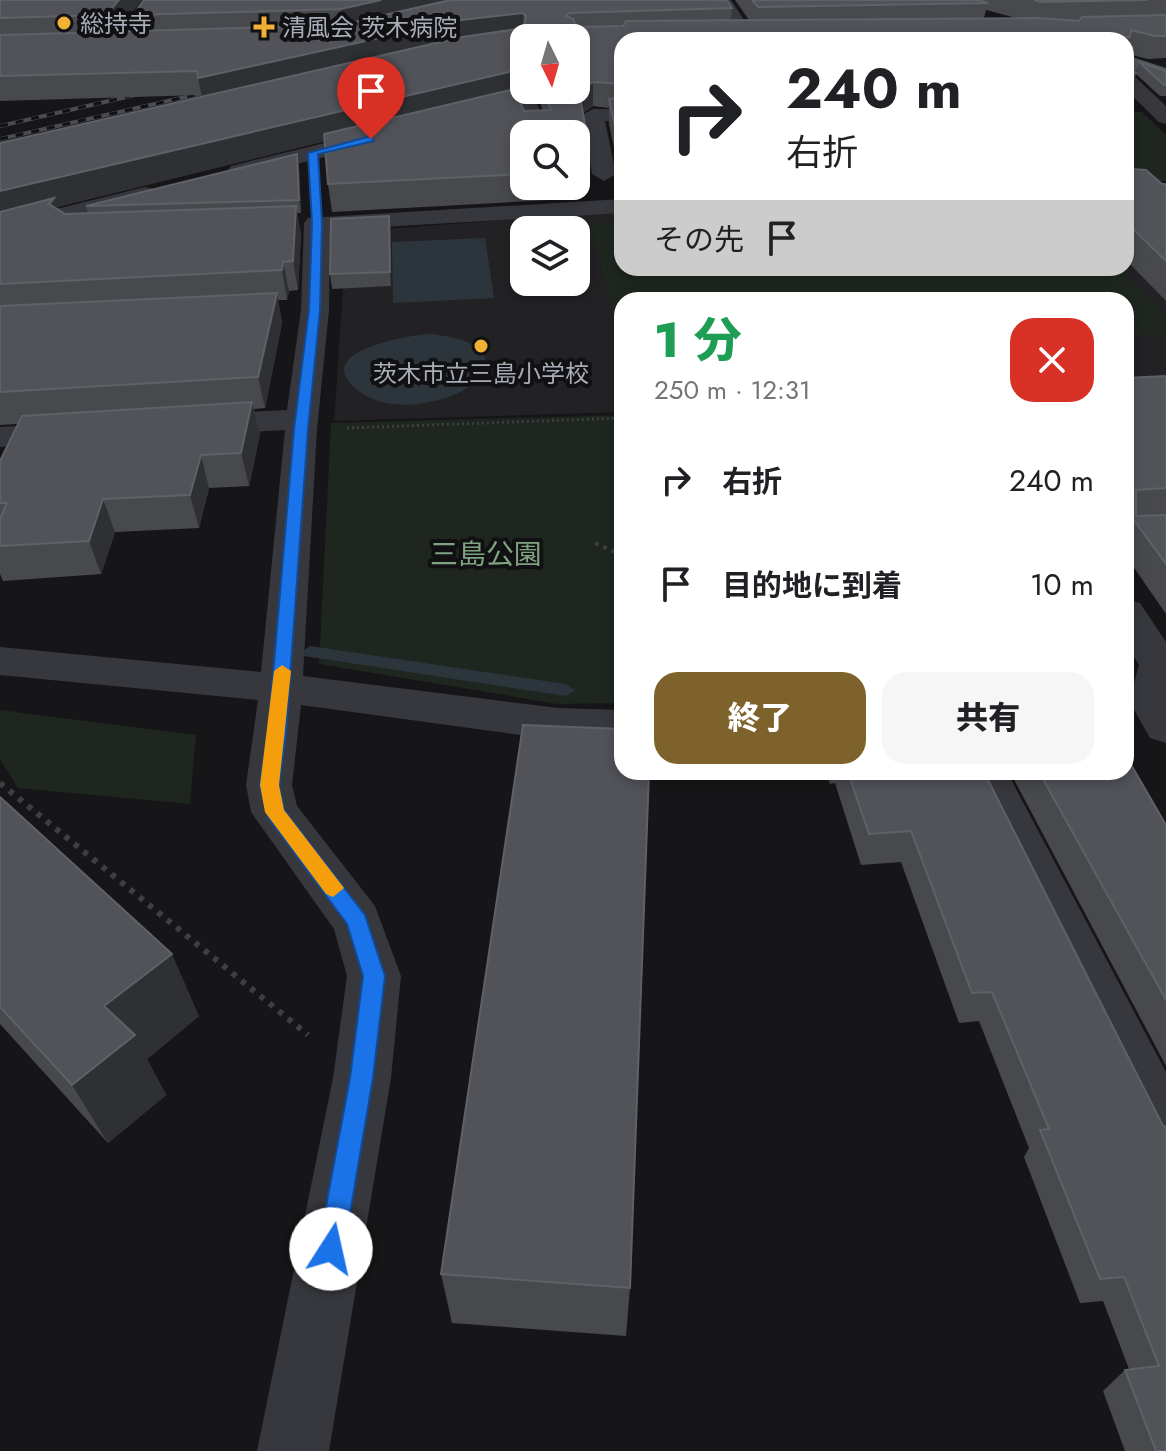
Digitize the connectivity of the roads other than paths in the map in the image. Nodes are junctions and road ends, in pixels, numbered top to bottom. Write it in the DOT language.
graph roads {
  1 [pos="154,0"];
  2 [pos="727,6"];
  3 [pos="704,13"];
  4 [pos="751,32"];
  5 [pos="147,46"];
  6 [pos="1134,69"];
  7 [pos="1134,74"];
  8 [pos="1166,74"];
  9 [pos="1134,106"];
  10 [pos="1159,111"];
  11 [pos="614,115"];
  12 [pos="534,120"];
  13 [pos="443,121"];
  14 [pos="400,132"];
  15 [pos="313,153"];
  16 [pos="216,176"];
  17 [pos="174,187"];
  18 [pos="613,190"];
  19 [pos="590,193"];
  20 [pos="510,200"];
  21 [pos="308,206"];
  22 [pos="111,230"];
  23 [pos="0,232"];
  24 [pos="302,424"];
  25 [pos="162,428"];
  26 [pos="98,431"];
  27 [pos="10,437"];
  28 [pos="5,472"];
  29 [pos="1134,623"];
  30 [pos="0,661"];
  31 [pos="1163,664"];
  32 [pos="281,690"];
  33 [pos="614,726"];
  34 [pos="1166,727"];
  35 [pos="988,780"];
  36 [pos="1166,1132"];
  37 [pos="293,1451"];
  1 -- 5 [label="street"];
  2 -- 3 [label="street"];
  2 -- 4 [label="street"];
  6 -- 8 [label="main road"];
  7 -- 10 [label="street"];
  9 -- 10 [label="street"];
  11 -- 18 [label="street"];
  12 -- 13 [label="street"];
  14 -- 15 [label="street"];
  15 -- 16 [label="street"];
  15 -- 21 [label="street"];
  17 -- 23 [label="street"];
  18 -- 19 [label="street"];
  20 -- 21 [label="street"];
  21 -- 24 [label="street"];
  22 -- 23 [label="street"];
  24 -- 25 [label="street"];
  24 -- 32 [label="street"];
  26 -- 27 [label="street"];
  27 -- 28 [label="street"];
  29 -- 31 [label="street"];
  30 -- 32 [label="street"];
  31 -- 34 [label="street"];
  32 -- 33 [label="street"];
  32 -- 37 [label="street"];
  35 -- 36 [label="street"];
}
